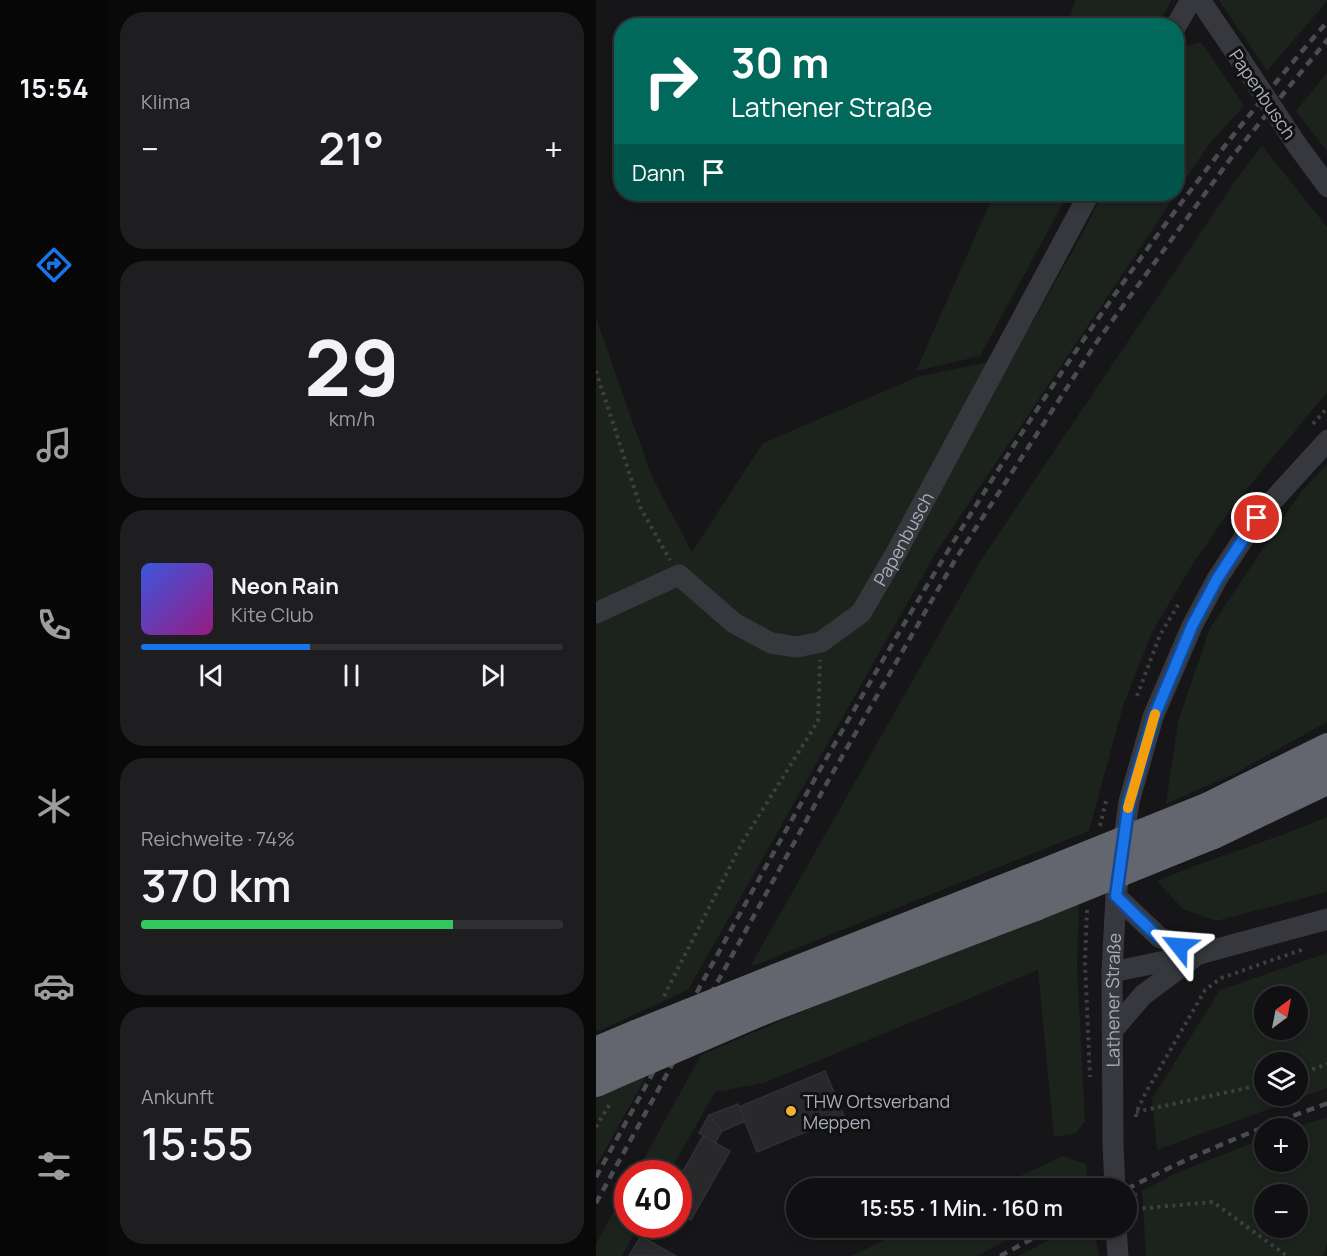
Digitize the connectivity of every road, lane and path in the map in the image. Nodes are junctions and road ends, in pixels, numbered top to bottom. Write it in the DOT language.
graph roads {
  1 [pos="1188,9"];
  2 [pos="1328,186"];
  3 [pos="1085,201"];
  4 [pos="596,371"];
  5 [pos="1328,440"];
  6 [pos="679,575"];
  7 [pos="596,613"];
  8 [pos="821,642"];
  9 [pos="1328,749"];
  10 [pos="1328,778"];
  11 [pos="1211,820"];
  12 [pos="1116,896"];
  13 [pos="1328,919"];
  14 [pos="1306,948"];
  15 [pos="1199,954"];
  16 [pos="1112,972"];
  17 [pos="770,994"];
  18 [pos="661,1002"];
  19 [pos="1112,1031"];
  20 [pos="1328,1064"];
  21 [pos="1308,1071"];
  22 [pos="606,1076"];
  23 [pos="1254,1086"];
  24 [pos="596,1127"];
  25 [pos="1115,1178"];
  26 [pos="1137,1209"];
  27 [pos="1117,1238"];
  28 [pos="1118,1256"];
  29 [pos="1287,1256"];
  1 -- 2 [label="street, Papenbusch, bridge"];
  3 -- 8 [label="street, Papenbusch"];
  4 -- 6 [label="path"];
  5 -- 12 [label="street, Lathener Straße"];
  6 -- 7 [label="street"];
  6 -- 8 [label="street, Papenbusch"];
  8 -- 18 [label="path"];
  9 -- 11 [label="highway"];
  10 -- 11 [label="highway"];
  11 -- 17 [label="highway, bridge"];
  12 -- 15 [label="street"];
  12 -- 16 [label="street, Lathener Straße"];
  13 -- 15 [label="street"];
  14 -- 23 [label="path"];
  15 -- 16 [label="street"];
  15 -- 19 [label="street"];
  16 -- 19 [label="street, Lathener Straße"];
  17 -- 22 [label="highway, bridge"];
  17 -- 22 [label="highway, bridge"];
  19 -- 25 [label="street, Lathener Straße"];
  20 -- 21 [label="path"];
  22 -- 24 [label="path"];
  26 -- 29 [label="path"];
  27 -- 28 [label="street"];
}
